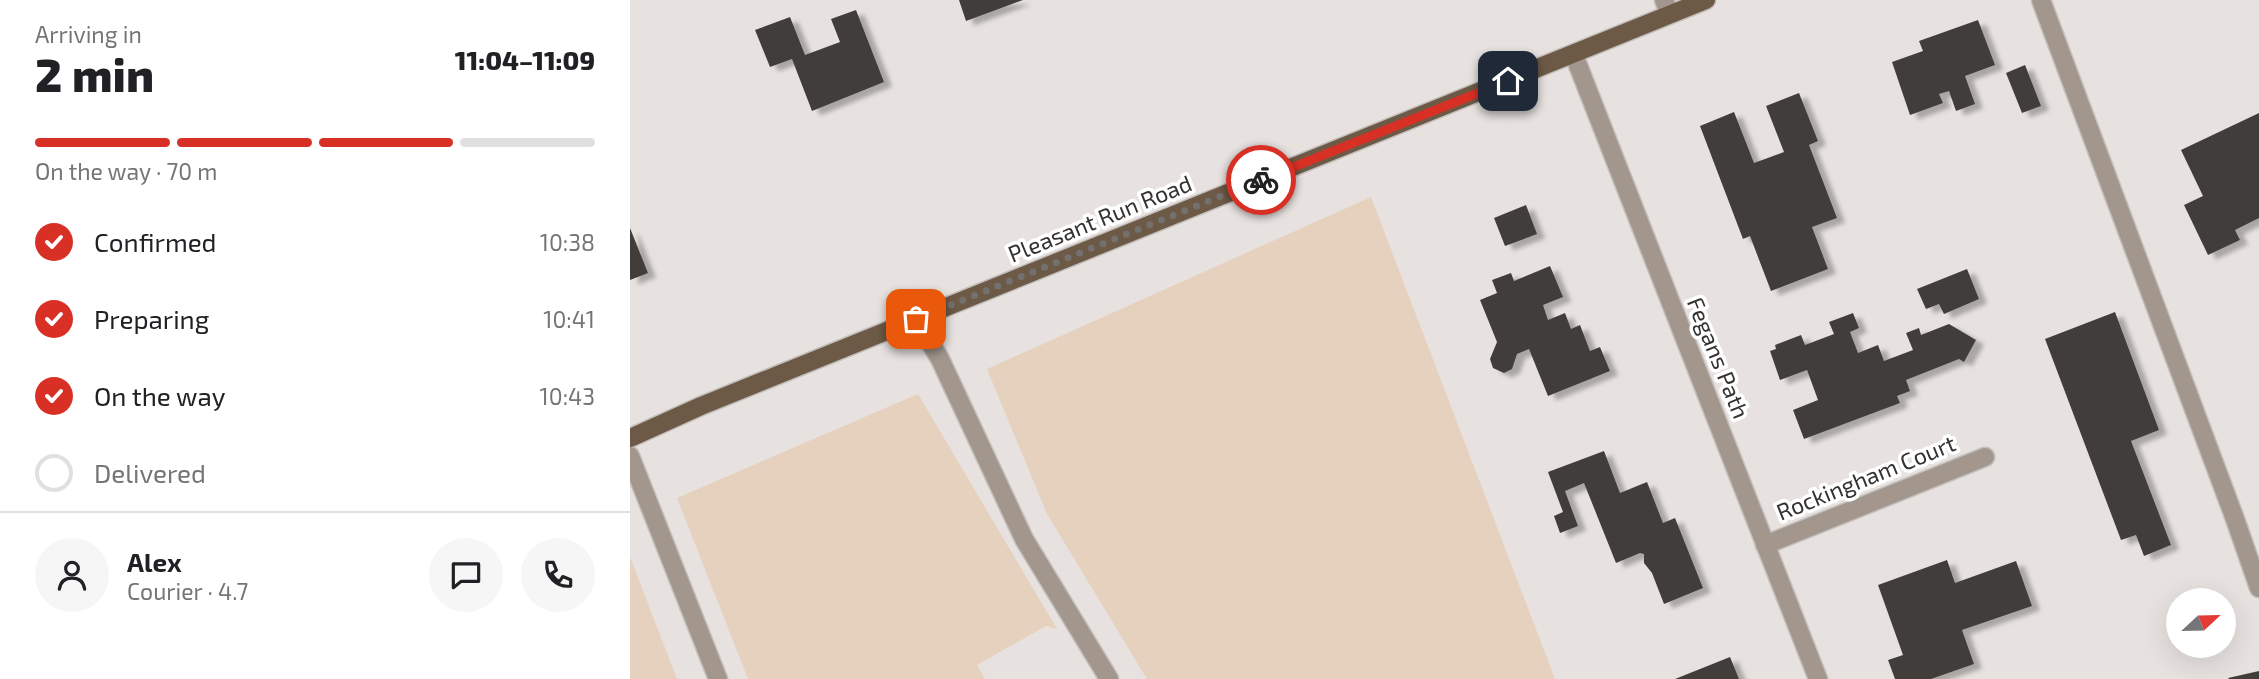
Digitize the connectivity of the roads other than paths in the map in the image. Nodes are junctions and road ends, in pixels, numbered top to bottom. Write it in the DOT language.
graph roads {
  1 [pos="1706,0"];
  2 [pos="2041,0"];
  3 [pos="1667,7"];
  4 [pos="1574,55"];
  5 [pos="916,319"];
  6 [pos="630,438"];
  7 [pos="630,456"];
  8 [pos="1985,457"];
  9 [pos="1765,545"];
  10 [pos="2259,588"];
  11 [pos="718,679"];
  12 [pos="1109,679"];
  13 [pos="1818,679"];
  1 -- 3 [label="main road, Pleasant Run Road"];
  2 -- 10 [label="street"];
  3 -- 4 [label="main road, Pleasant Run Road"];
  4 -- 5 [label="main road, Pleasant Run Road"];
  4 -- 9 [label="street, Fegans Path"];
  5 -- 6 [label="main road, Pleasant Run Road"];
  5 -- 12 [label="street"];
  7 -- 11 [label="street"];
  8 -- 9 [label="street, Rockingham Court"];
  9 -- 13 [label="street, Fegans Path"];
}
